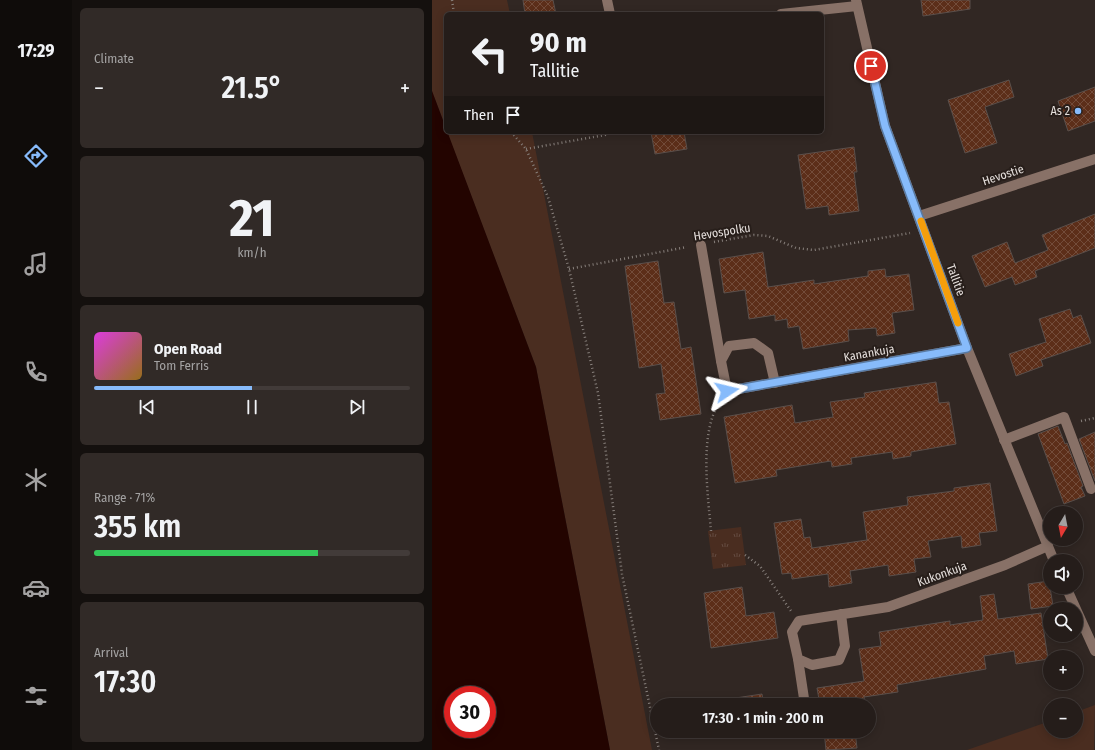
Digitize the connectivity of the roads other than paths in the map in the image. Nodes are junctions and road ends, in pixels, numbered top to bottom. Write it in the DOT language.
graph roads {
  1 [pos="607,0"];
  2 [pos="856,3"];
  3 [pos="610,12"];
  4 [pos="795,12"];
  5 [pos="1095,158"];
  6 [pos="919,216"];
  7 [pos="701,245"];
  8 [pos="967,348"];
  9 [pos="721,361"];
  10 [pos="775,382"];
  11 [pos="1004,440"];
  12 [pos="1091,489"];
  13 [pos="1043,534"];
  14 [pos="1048,546"];
  15 [pos="1051,554"];
  16 [pos="1069,594"];
  17 [pos="842,614"];
  18 [pos="1095,651"];
  19 [pos="798,659"];
  20 [pos="804,698"];
  1 -- 3 [label="street"];
  2 -- 4 [label="street"];
  2 -- 6 [label="street, Tallitie"];
  5 -- 6 [label="street, Hevostie"];
  6 -- 8 [label="street, Tallitie"];
  7 -- 9 [label="street"];
  8 -- 10 [label="street, Kanankuja"];
  8 -- 11 [label="street, Tallitie"];
  9 -- 10 [label="street, Kanankuja"];
  9 -- 10 [label="street"];
  11 -- 12 [label="street"];
  11 -- 13 [label="street, Tallitie"];
  14 -- 15 [label="street, Tallitie"];
  14 -- 17 [label="street, Kukonkuja"];
  16 -- 18 [label="street"];
  17 -- 19 [label="street, Kukonkuja"];
  17 -- 19 [label="street"];
  19 -- 20 [label="street"];
}
